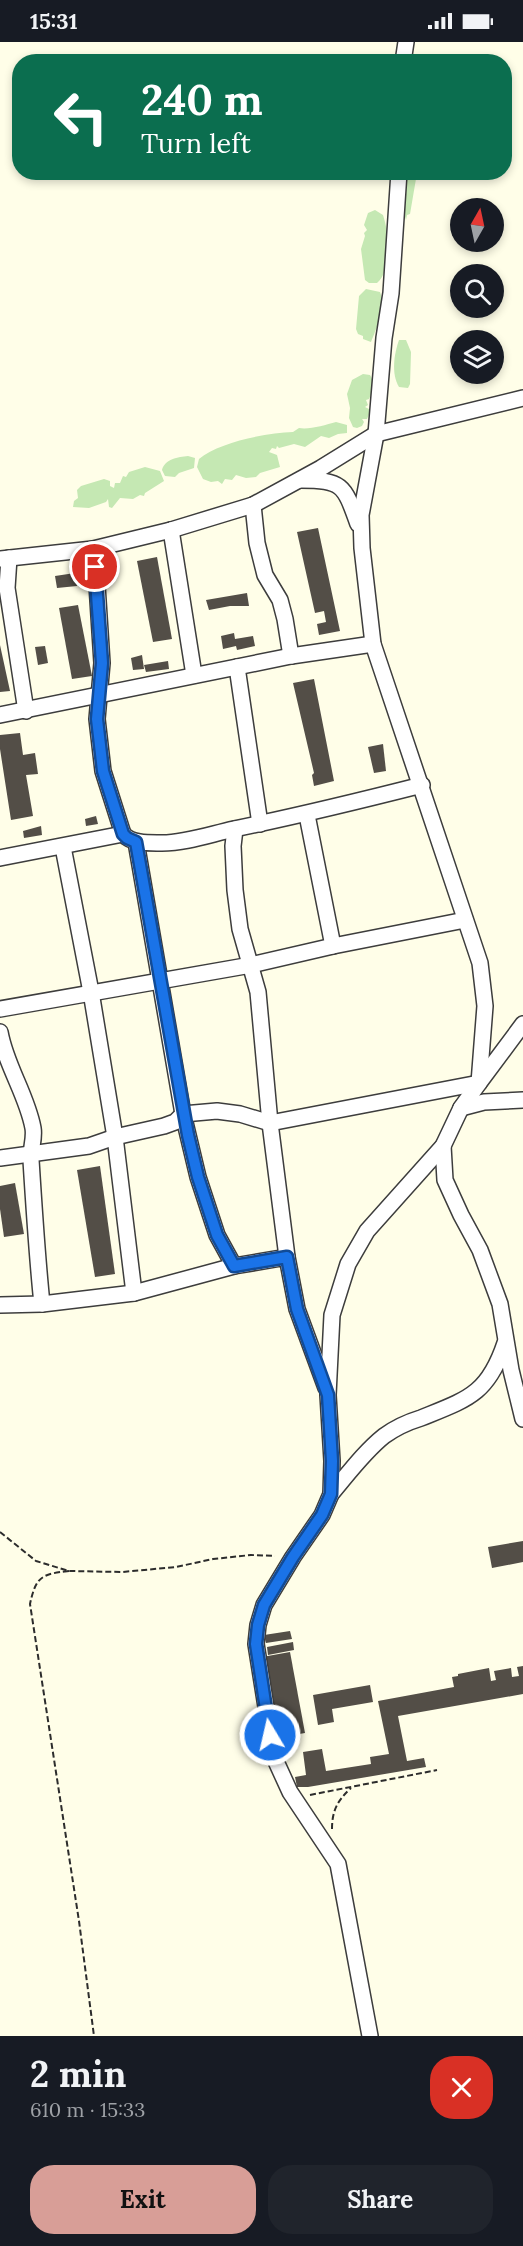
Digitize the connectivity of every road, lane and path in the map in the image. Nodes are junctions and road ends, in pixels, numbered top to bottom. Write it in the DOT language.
graph roads {
  1 [pos="399,180"];
  2 [pos="523,398"];
  3 [pos="376,434"];
  4 [pos="299,480"];
  5 [pos="253,505"];
  6 [pos="171,531"];
  7 [pos="362,536"];
  8 [pos="93,549"];
  9 [pos="5,559"];
  10 [pos="373,644"];
  11 [pos="291,656"];
  12 [pos="237,667"];
  13 [pos="194,675"];
  14 [pos="100,695"];
  15 [pos="26,711"];
  16 [pos="0,715"];
  17 [pos="422,785"];
  18 [pos="307,815"];
  19 [pos="260,824"];
  20 [pos="235,829"];
  21 [pos="130,838"];
  22 [pos="63,847"];
  23 [pos="0,858"];
  24 [pos="465,920"];
  25 [pos="333,946"];
  26 [pos="251,965"];
  27 [pos="160,981"];
  28 [pos="92,992"];
  29 [pos="0,1009"];
  30 [pos="523,1024"];
  31 [pos="0,1032"];
  32 [pos="479,1083"];
  33 [pos="523,1100"];
  34 [pos="461,1108"];
  35 [pos="183,1114"];
  36 [pos="270,1123"];
  37 [pos="115,1137"];
  38 [pos="443,1146"];
  39 [pos="30,1154"];
  40 [pos="0,1158"];
  41 [pos="287,1257"];
  42 [pos="234,1266"];
  43 [pos="134,1293"];
  44 [pos="42,1304"];
  45 [pos="0,1305"];
  46 [pos="506,1340"];
  47 [pos="328,1395"];
  48 [pos="523,1419"];
  49 [pos="331,1494"];
  50 [pos="0,1532"];
  51 [pos="293,1557"];
  52 [pos="69,1571"];
  53 [pos="437,1770"];
  54 [pos="352,1787"];
  55 [pos="290,1792"];
  56 [pos="332,1830"];
  57 [pos="94,2036"];
  58 [pos="370,2036"];
  1 -- 3 [label="street"];
  2 -- 3 [label="street"];
  3 -- 4 [label="street"];
  3 -- 7 [label="street"];
  4 -- 5 [label="street"];
  4 -- 7 [label="street"];
  5 -- 6 [label="street"];
  5 -- 11 [label="street"];
  6 -- 8 [label="street"];
  6 -- 13 [label="street"];
  7 -- 10 [label="street"];
  8 -- 9 [label="street"];
  8 -- 14 [label="street"];
  9 -- 15 [label="street"];
  10 -- 11 [label="street"];
  10 -- 17 [label="street"];
  11 -- 12 [label="street"];
  12 -- 13 [label="street"];
  12 -- 19 [label="street"];
  13 -- 14 [label="street"];
  14 -- 15 [label="street"];
  14 -- 21 [label="street"];
  15 -- 16 [label="street"];
  17 -- 18 [label="street"];
  17 -- 24 [label="street"];
  18 -- 19 [label="street"];
  18 -- 25 [label="street"];
  19 -- 20 [label="street"];
  20 -- 21 [label="street"];
  20 -- 26 [label="street"];
  21 -- 22 [label="street"];
  21 -- 27 [label="street"];
  22 -- 23 [label="street"];
  22 -- 28 [label="street"];
  24 -- 25 [label="street"];
  24 -- 32 [label="street"];
  25 -- 26 [label="street"];
  26 -- 27 [label="street"];
  26 -- 36 [label="street"];
  27 -- 28 [label="street"];
  27 -- 35 [label="street"];
  28 -- 29 [label="street"];
  28 -- 37 [label="street"];
  30 -- 32 [label="street"];
  31 -- 39 [label="street"];
  32 -- 34 [label="street"];
  32 -- 36 [label="street"];
  33 -- 34 [label="street"];
  34 -- 38 [label="street"];
  35 -- 36 [label="street"];
  35 -- 37 [label="street"];
  35 -- 42 [label="street"];
  36 -- 41 [label="street"];
  37 -- 39 [label="street"];
  37 -- 43 [label="street"];
  38 -- 46 [label="street"];
  38 -- 47 [label="street"];
  39 -- 40 [label="street"];
  39 -- 44 [label="street"];
  41 -- 42 [label="street"];
  41 -- 47 [label="street"];
  42 -- 43 [label="street"];
  43 -- 44 [label="street"];
  44 -- 45 [label="street"];
  46 -- 48 [label="street"];
  46 -- 49 [label="street"];
  47 -- 49 [label="street"];
  49 -- 51 [label="street"];
  50 -- 52 [label="path"];
  51 -- 52 [label="path"];
  51 -- 55 [label="street"];
  52 -- 57 [label="path"];
  53 -- 54 [label="path"];
  54 -- 55 [label="path"];
  54 -- 56 [label="path"];
  55 -- 58 [label="street"];
}
